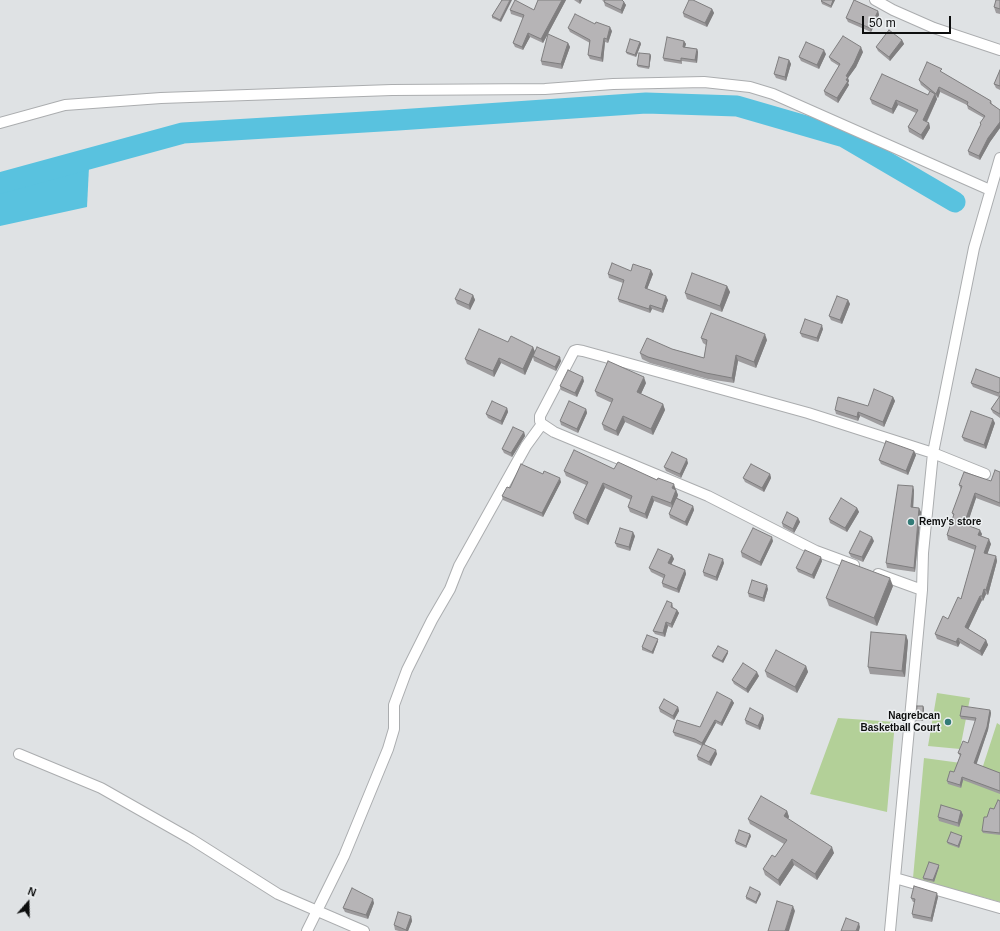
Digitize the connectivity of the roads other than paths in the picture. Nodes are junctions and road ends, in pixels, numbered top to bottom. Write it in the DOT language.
graph roads {
  1 [pos="874,0"];
  2 [pos="1000,50"];
  3 [pos="0,123"];
  4 [pos="1000,158"];
  5 [pos="990,190"];
  6 [pos="542,424"];
  7 [pos="933,453"];
  8 [pos="985,474"];
  9 [pos="922,590"];
  10 [pos="19,754"];
  11 [pos="895,878"];
  12 [pos="1000,908"];
  13 [pos="317,912"];
  14 [pos="307,931"];
  15 [pos="364,931"];
  16 [pos="890,931"];
  1 -- 2 [label="street"];
  3 -- 5 [label="street"];
  4 -- 5 [label="street"];
  5 -- 7 [label="street"];
  6 -- 7 [label="street"];
  6 -- 9 [label="street"];
  6 -- 13 [label="street"];
  7 -- 8 [label="street"];
  7 -- 9 [label="street"];
  9 -- 11 [label="street"];
  10 -- 13 [label="street"];
  11 -- 12 [label="street"];
  11 -- 16 [label="street"];
  13 -- 14 [label="street"];
  13 -- 15 [label="street"];
}
